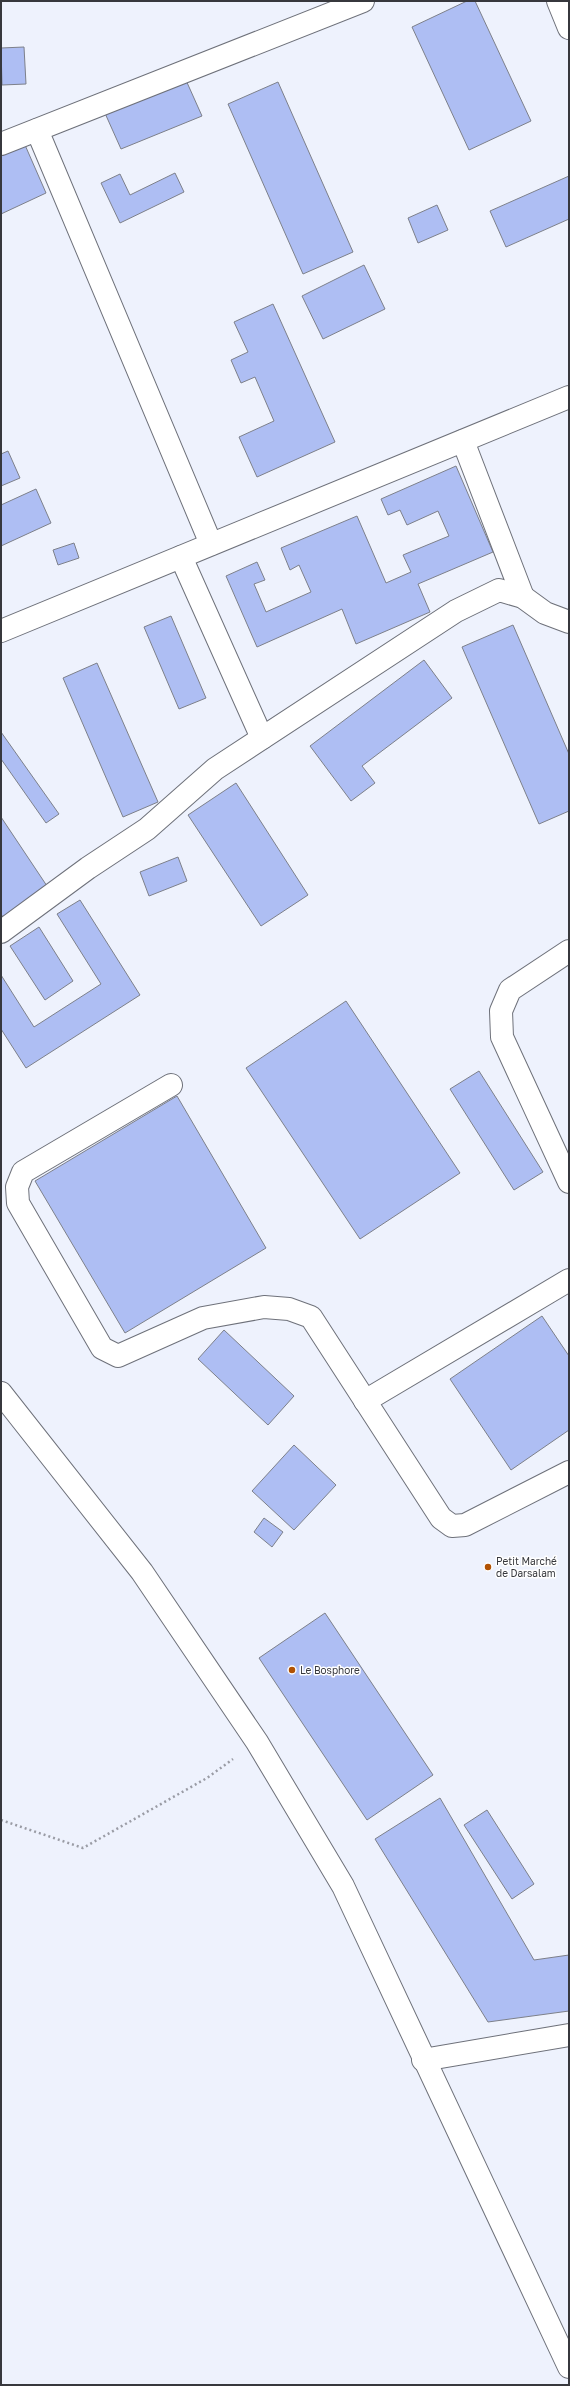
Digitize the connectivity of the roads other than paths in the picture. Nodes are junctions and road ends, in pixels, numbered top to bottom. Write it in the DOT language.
graph roads {
  1 [pos="363,1"];
  2 [pos="558,1"];
  3 [pos="569,28"];
  4 [pos="37,130"];
  5 [pos="1,144"];
  6 [pos="569,397"];
  7 [pos="463,441"];
  8 [pos="211,544"];
  9 [pos="181,557"];
  10 [pos="523,596"];
  11 [pos="569,622"];
  12 [pos="1,631"];
  13 [pos="262,738"];
  14 [pos="1,932"];
  15 [pos="569,951"];
  16 [pos="171,1085"];
  17 [pos="569,1182"];
  18 [pos="569,1280"];
  19 [pos="1,1393"];
  20 [pos="365,1401"];
  21 [pos="569,1472"];
  22 [pos="569,2035"];
  23 [pos="423,2060"];
  24 [pos="569,2367"];
  1 -- 4 [label="main road"];
  2 -- 3 [label="main road"];
  4 -- 5 [label="main road"];
  4 -- 8 [label="main road"];
  6 -- 7 [label="main road"];
  7 -- 8 [label="main road"];
  7 -- 10 [label="main road"];
  8 -- 9 [label="main road"];
  9 -- 12 [label="main road"];
  9 -- 13 [label="main road"];
  10 -- 11 [label="main road"];
  10 -- 13 [label="main road"];
  13 -- 14 [label="main road"];
  15 -- 17 [label="main road"];
  16 -- 20 [label="main road"];
  18 -- 20 [label="main road"];
  19 -- 23 [label="main road"];
  20 -- 21 [label="main road"];
  22 -- 23 [label="main road"];
  23 -- 24 [label="main road"];
}
